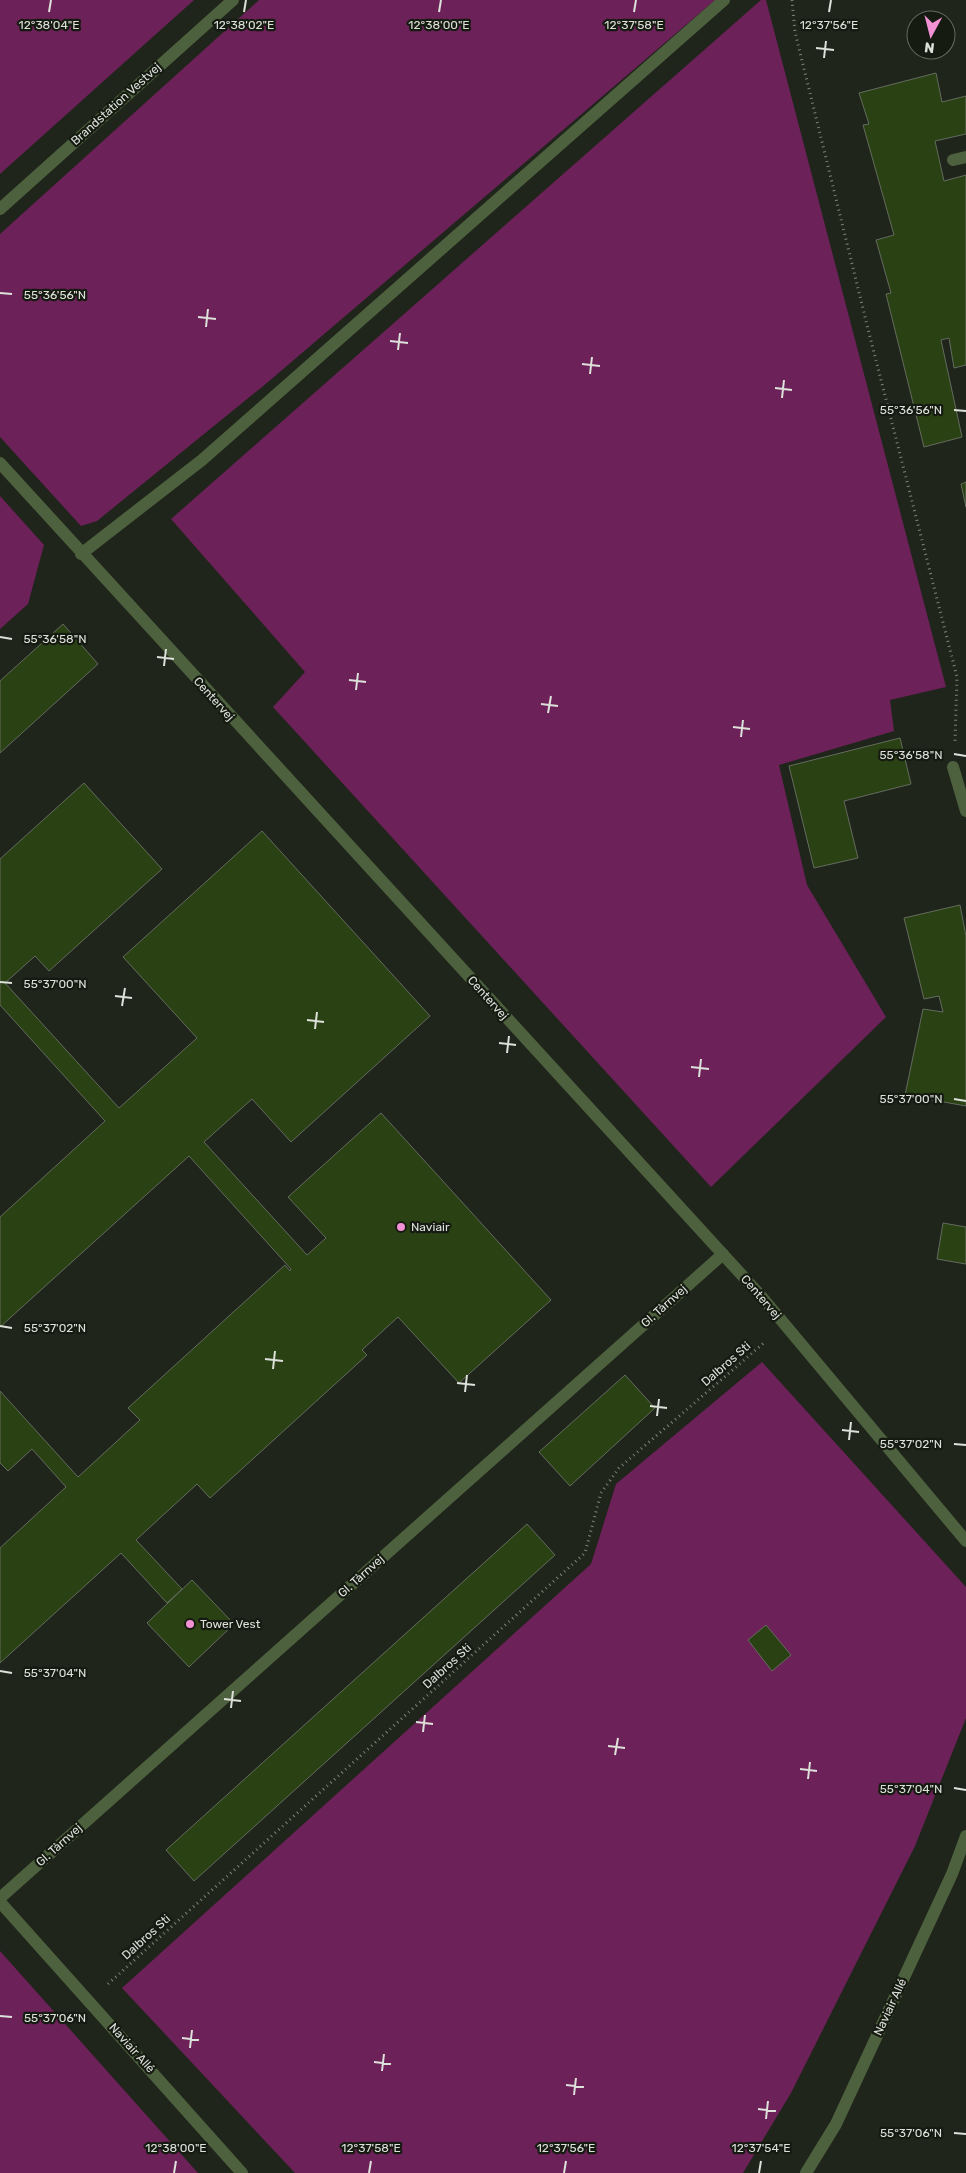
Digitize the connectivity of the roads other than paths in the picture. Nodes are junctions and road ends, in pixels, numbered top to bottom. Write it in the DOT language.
graph roads {
  1 [pos="233,0"];
  2 [pos="724,0"];
  3 [pos="966,157"];
  4 [pos="953,160"];
  5 [pos="0,209"];
  6 [pos="0,463"];
  7 [pos="81,554"];
  8 [pos="954,767"];
  9 [pos="966,811"];
  10 [pos="723,1254"];
  11 [pos="966,1541"];
  12 [pos="966,1836"];
  13 [pos="0,1898"];
  14 [pos="0,1902"];
  15 [pos="242,2173"];
  16 [pos="806,2173"];
  1 -- 5 [label="lane, Brandstation Vestvej"];
  2 -- 7 [label="lane"];
  3 -- 4 [label="lane"];
  6 -- 7 [label="lane, Centervej"];
  7 -- 10 [label="lane, Centervej"];
  8 -- 9 [label="lane"];
  10 -- 11 [label="lane, Centervej"];
  10 -- 13 [label="lane, Gl. Tårnvej"];
  12 -- 16 [label="lane, Naviair Allé"];
  14 -- 15 [label="lane, Naviair Allé"];
}
